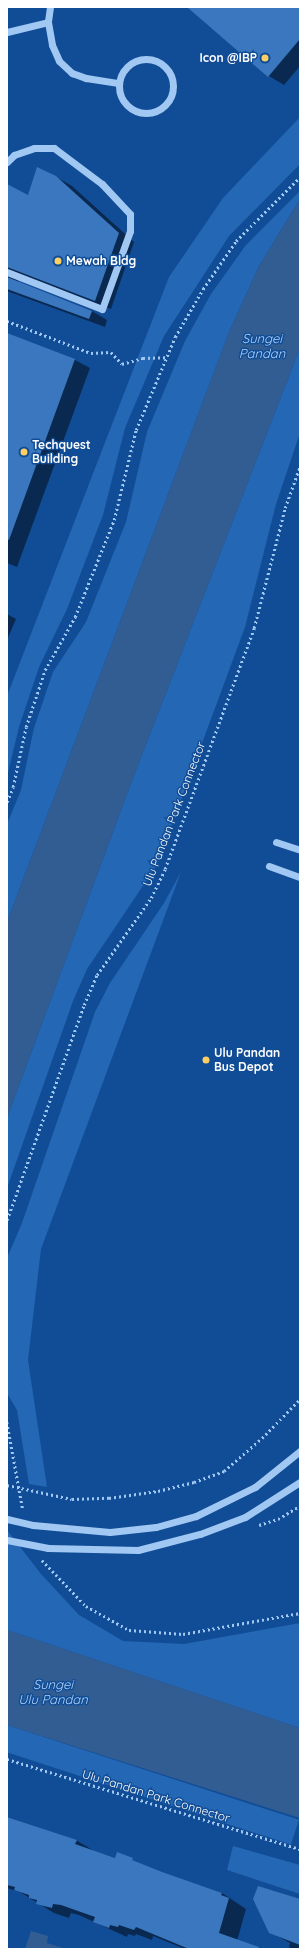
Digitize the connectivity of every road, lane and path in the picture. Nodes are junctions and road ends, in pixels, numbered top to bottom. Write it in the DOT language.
graph roads {
  1 [pos="50,7"];
  2 [pos="48,22"];
  3 [pos="7,32"];
  4 [pos="119,83"];
  5 [pos="7,162"];
  6 [pos="300,177"];
  7 [pos="7,272"];
  8 [pos="7,321"];
  9 [pos="167,357"];
  10 [pos="300,466"];
  11 [pos="7,802"];
  12 [pos="276,842"];
  13 [pos="300,850"];
  14 [pos="269,866"];
  15 [pos="300,877"];
  16 [pos="7,1220"];
  17 [pos="300,1399"];
  18 [pos="7,1422"];
  19 [pos="300,1451"];
  20 [pos="300,1482"];
  21 [pos="7,1485"];
  22 [pos="300,1506"];
  23 [pos="23,1512"];
  24 [pos="7,1519"];
  25 [pos="256,1526"];
  26 [pos="7,1540"];
  27 [pos="40,1558"];
  28 [pos="300,1613"];
  29 [pos="7,1760"];
  30 [pos="300,1849"];
  1 -- 2 [label="street"];
  2 -- 3 [label="street"];
  2 -- 4 [label="street"];
  4 -- 4 [label="street"];
  5 -- 7 [label="street"];
  6 -- 9 [label="path"];
  8 -- 9 [label="path"];
  9 -- 11 [label="path"];
  10 -- 16 [label="path, Ulu Pandan Park Connector"];
  12 -- 13 [label="street"];
  14 -- 15 [label="street"];
  17 -- 21 [label="path"];
  18 -- 23 [label="path"];
  19 -- 24 [label="street"];
  20 -- 26 [label="street"];
  22 -- 25 [label="path"];
  27 -- 28 [label="path"];
  29 -- 30 [label="path, Ulu Pandan Park Connector"];
}
